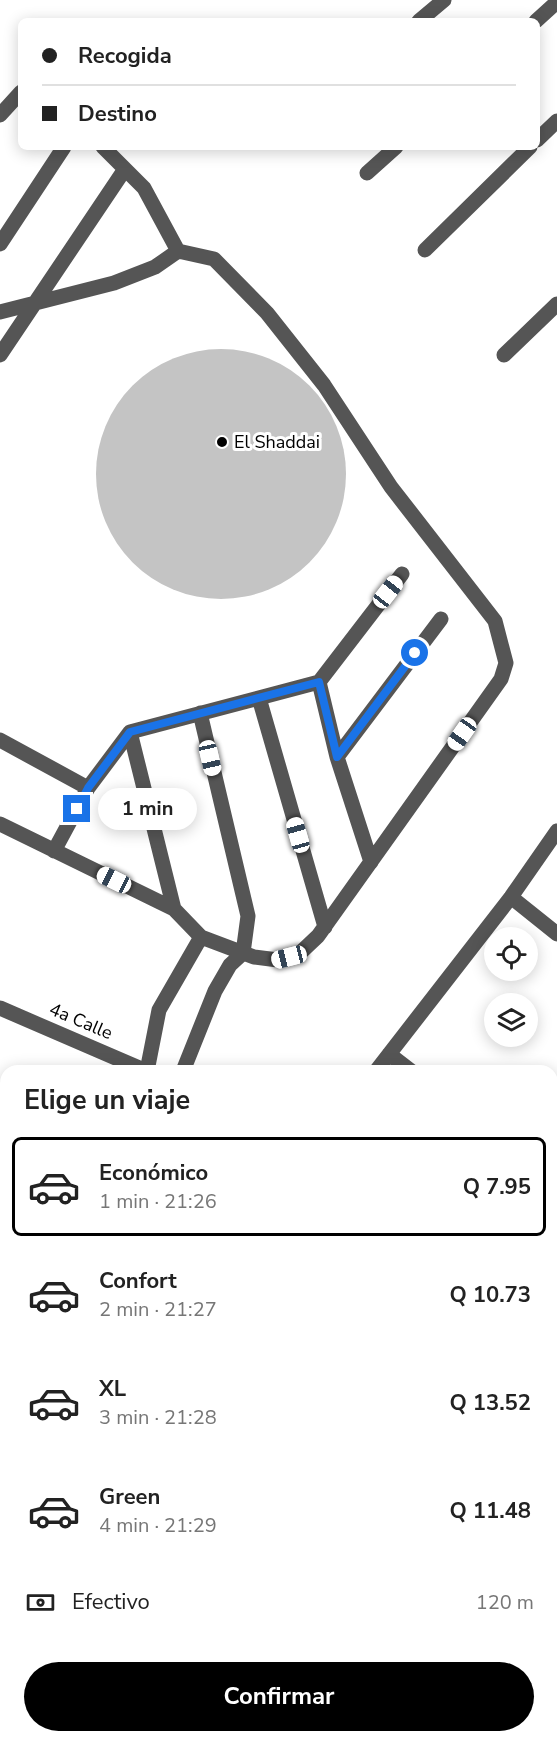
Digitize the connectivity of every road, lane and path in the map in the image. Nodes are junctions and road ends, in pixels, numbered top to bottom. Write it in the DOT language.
graph roads {
  1 [pos="444,0"];
  2 [pos="557,2"];
  3 [pos="423,18"];
  4 [pos="539,18"];
  5 [pos="18,95"];
  6 [pos="0,115"];
  7 [pos="557,121"];
  8 [pos="540,137"];
  9 [pos="62,150"];
  10 [pos="106,150"];
  11 [pos="393,150"];
  12 [pos="527,150"];
  13 [pos="125,168"];
  14 [pos="367,173"];
  15 [pos="0,244"];
  16 [pos="424,249"];
  17 [pos="178,251"];
  18 [pos="35,302"];
  19 [pos="557,304"];
  20 [pos="0,312"];
  21 [pos="0,355"];
  22 [pos="504,355"];
  23 [pos="402,574"];
  24 [pos="441,619"];
  25 [pos="319,682"];
  26 [pos="259,698"];
  27 [pos="200,713"];
  28 [pos="130,732"];
  29 [pos="0,740"];
  30 [pos="337,757"];
  31 [pos="88,788"];
  32 [pos="0,825"];
  33 [pos="557,831"];
  34 [pos="54,851"];
  35 [pos="371,862"];
  36 [pos="511,897"];
  37 [pos="174,909"];
  38 [pos="325,927"];
  39 [pos="557,934"];
  40 [pos="201,937"];
  41 [pos="243,952"];
  42 [pos="0,1008"];
  43 [pos="389,1054"];
  44 [pos="132,1065"];
  45 [pos="147,1065"];
  46 [pos="185,1065"];
  47 [pos="381,1065"];
  48 [pos="403,1065"];
  1 -- 3 [label="street"];
  2 -- 4 [label="street"];
  5 -- 6 [label="street"];
  7 -- 8 [label="street"];
  9 -- 15 [label="street"];
  10 -- 13 [label="street"];
  11 -- 14 [label="street"];
  12 -- 16 [label="street"];
  13 -- 17 [label="street"];
  13 -- 18 [label="street"];
  17 -- 18 [label="street"];
  17 -- 35 [label="street"];
  18 -- 20 [label="street"];
  18 -- 21 [label="street"];
  19 -- 22 [label="street"];
  23 -- 25 [label="street"];
  24 -- 30 [label="street"];
  25 -- 26 [label="street"];
  25 -- 30 [label="street"];
  26 -- 27 [label="street"];
  26 -- 38 [label="street"];
  27 -- 28 [label="street"];
  27 -- 41 [label="street"];
  28 -- 31 [label="street"];
  28 -- 37 [label="street"];
  29 -- 31 [label="street"];
  30 -- 35 [label="street"];
  31 -- 34 [label="street"];
  32 -- 34 [label="street"];
  33 -- 36 [label="street"];
  34 -- 37 [label="street"];
  35 -- 38 [label="street"];
  36 -- 39 [label="street"];
  36 -- 43 [label="street"];
  37 -- 40 [label="street"];
  38 -- 41 [label="street"];
  40 -- 41 [label="street"];
  40 -- 45 [label="street"];
  41 -- 46 [label="street"];
  42 -- 44 [label="street, 4a Calle"];
  43 -- 47 [label="street"];
  43 -- 48 [label="street"];
}
